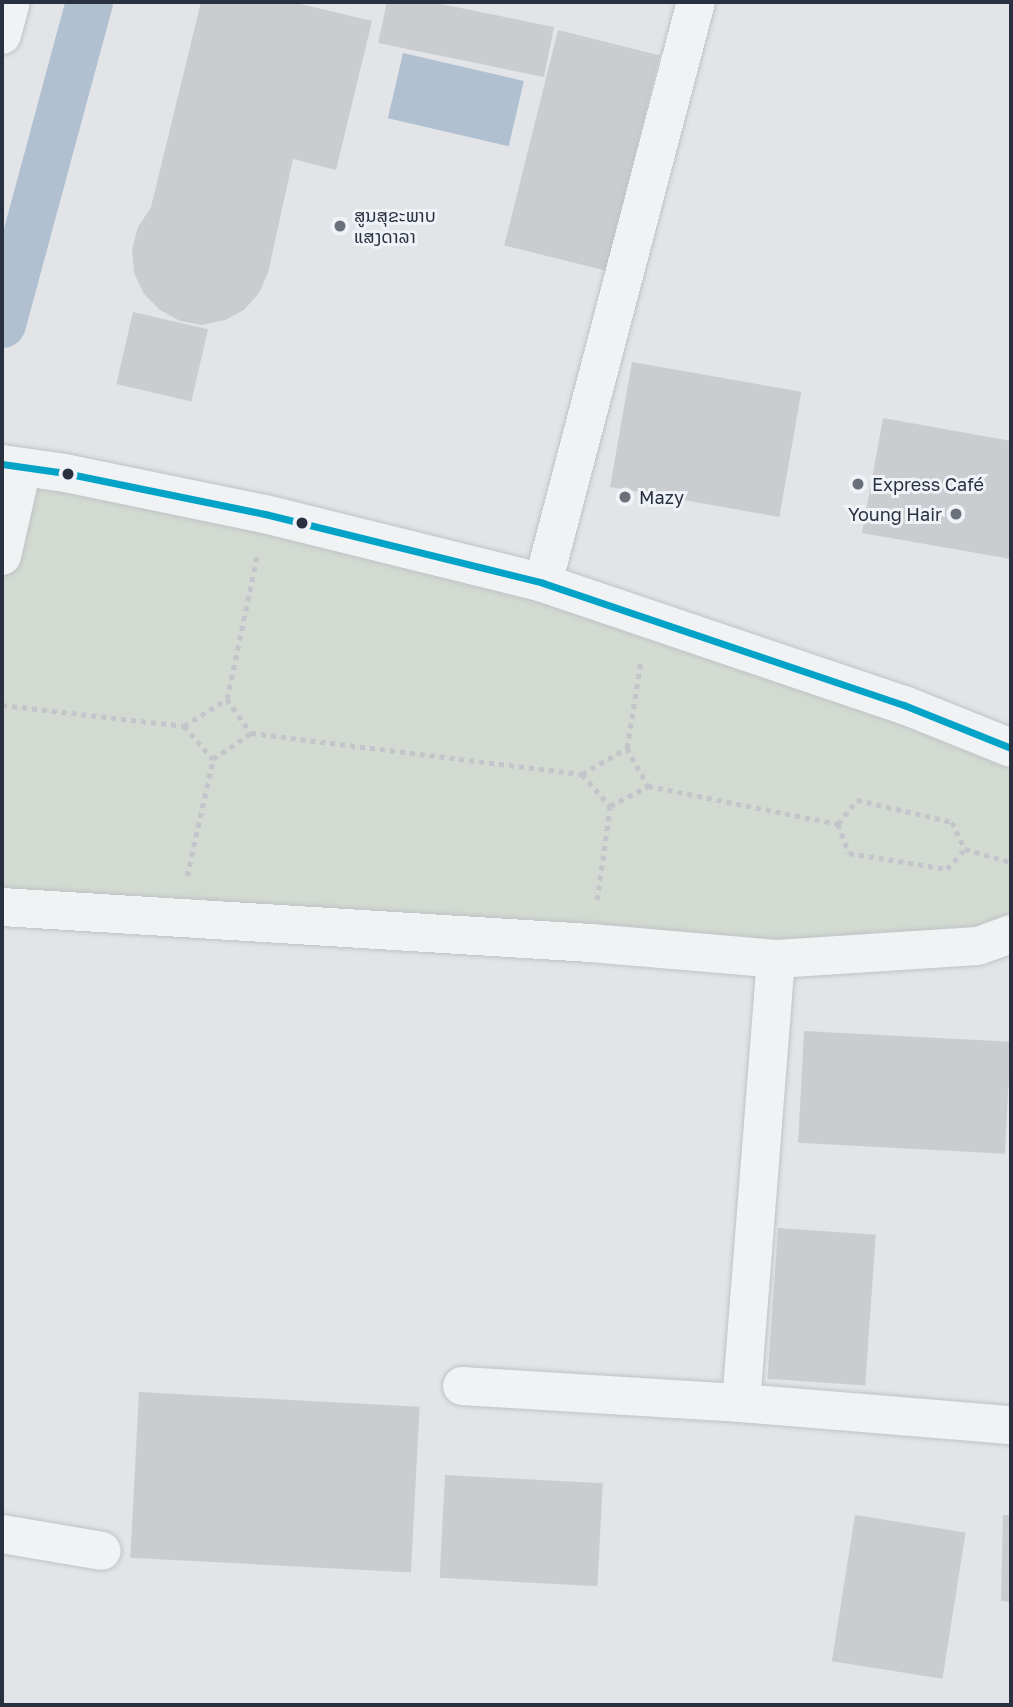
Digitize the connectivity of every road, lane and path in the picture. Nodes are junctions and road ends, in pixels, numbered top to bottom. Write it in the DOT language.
graph roads {
  1 [pos="11,2"];
  2 [pos="696,2"];
  3 [pos="2,35"];
  4 [pos="12,466"];
  5 [pos="265,514"];
  6 [pos="2,556"];
  7 [pos="543,583"];
  8 [pos="648,617"];
  9 [pos="227,699"];
  10 [pos="2,705"];
  11 [pos="184,726"];
  12 [pos="251,733"];
  13 [pos="627,748"];
  14 [pos="1011,748"];
  15 [pos="213,759"];
  16 [pos="582,774"];
  17 [pos="648,786"];
  18 [pos="610,806"];
  19 [pos="838,824"];
  20 [pos="965,849"];
  21 [pos="1011,862"];
  22 [pos="2,907"];
  23 [pos="178,918"];
  24 [pos="1011,934"];
  25 [pos="591,943"];
  26 [pos="776,959"];
  27 [pos="462,1386"];
  28 [pos="741,1403"];
  29 [pos="1011,1425"];
  30 [pos="2,1534"];
  31 [pos="102,1551"];
  1 -- 3 [label="street"];
  2 -- 7 [label="street"];
  4 -- 5 [label="street"];
  4 -- 6 [label="street"];
  5 -- 7 [label="street"];
  5 -- 9 [label="path"];
  7 -- 8 [label="street"];
  8 -- 13 [label="path"];
  8 -- 14 [label="street"];
  9 -- 11 [label="path"];
  9 -- 12 [label="path"];
  10 -- 11 [label="path"];
  11 -- 15 [label="path"];
  12 -- 15 [label="path"];
  12 -- 16 [label="path"];
  13 -- 16 [label="path"];
  13 -- 17 [label="path"];
  15 -- 23 [label="path"];
  16 -- 18 [label="path"];
  17 -- 18 [label="path"];
  17 -- 19 [label="path"];
  18 -- 25 [label="path"];
  19 -- 20 [label="path"];
  19 -- 20 [label="path"];
  20 -- 21 [label="path"];
  22 -- 23 [label="street"];
  23 -- 25 [label="street"];
  24 -- 26 [label="street"];
  25 -- 26 [label="street"];
  26 -- 28 [label="street"];
  27 -- 28 [label="street"];
  28 -- 29 [label="street"];
  30 -- 31 [label="street"];
}
